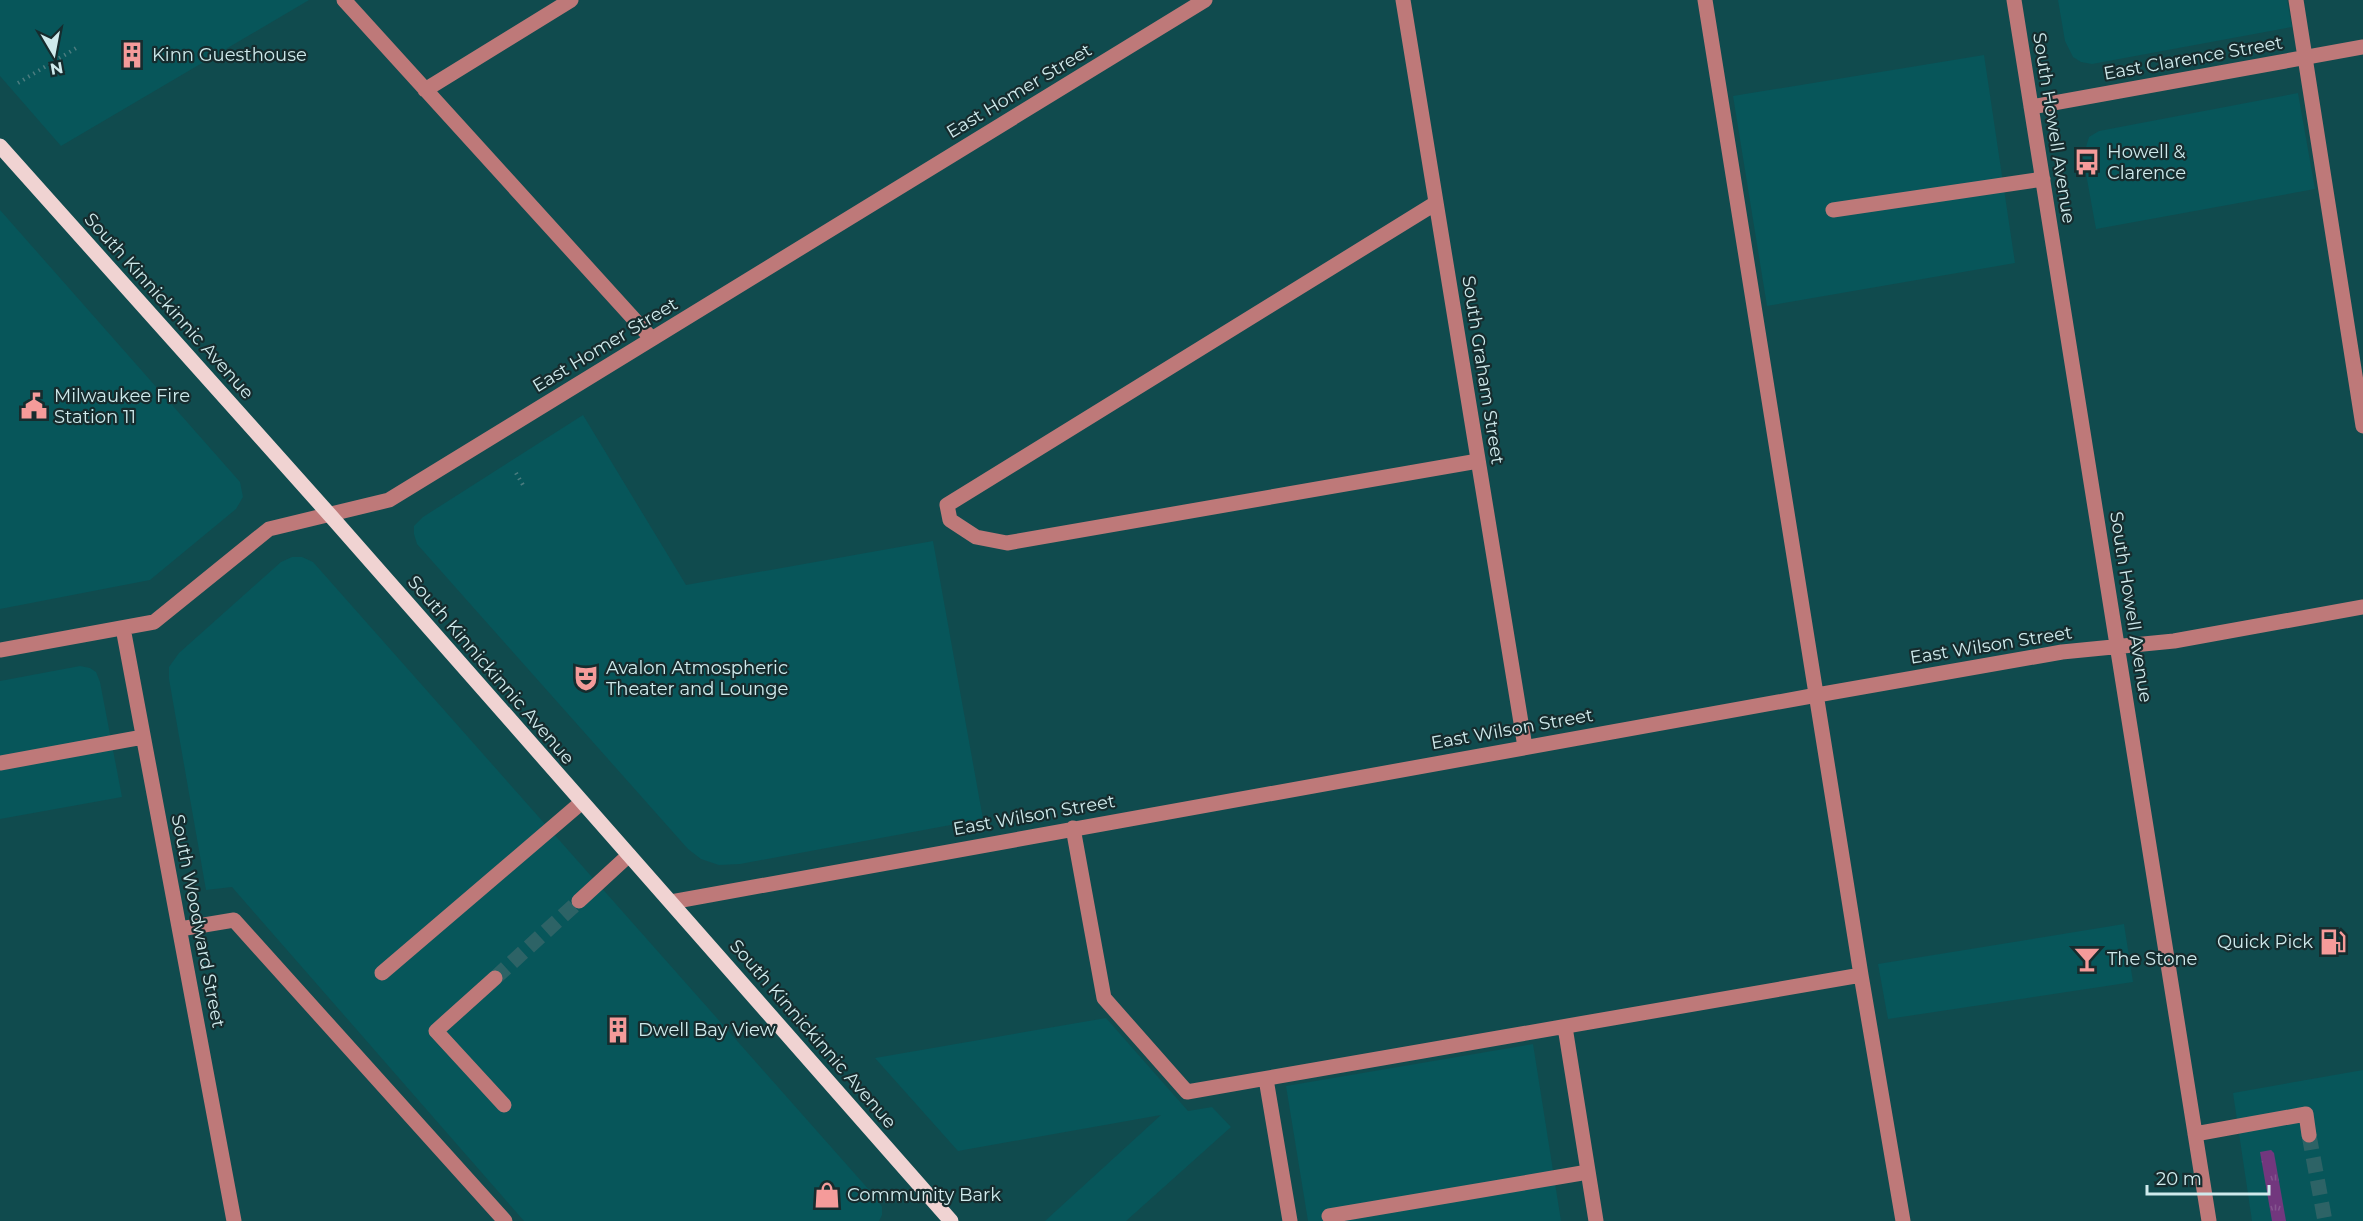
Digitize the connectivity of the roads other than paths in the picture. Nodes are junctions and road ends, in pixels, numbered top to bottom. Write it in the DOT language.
graph roads {
  1 [pos="344,0"];
  2 [pos="571,0"];
  3 [pos="1205,0"];
  4 [pos="1403,0"];
  5 [pos="1705,0"];
  6 [pos="2014,0"];
  7 [pos="2296,0"];
  8 [pos="2363,47"];
  9 [pos="2305,58"];
  10 [pos="425,90"];
  11 [pos="2031,107"];
  12 [pos="0,146"];
  13 [pos="2043,179"];
  14 [pos="1436,203"];
  15 [pos="1833,210"];
  16 [pos="2356,330"];
  17 [pos="652,339"];
  18 [pos="2363,426"];
  19 [pos="1478,461"];
  20 [pos="328,514"];
  21 [pos="2363,607"];
  22 [pos="123,628"];
  23 [pos="2117,646"];
  24 [pos="0,650"];
  25 [pos="1817,695"];
  26 [pos="143,737"];
  27 [pos="1525,747"];
  28 [pos="0,763"];
  29 [pos="582,802"];
  30 [pos="1073,828"];
  31 [pos="629,855"];
  32 [pos="579,901"];
  33 [pos="671,902"];
  34 [pos="180,929"];
  35 [pos="382,973"];
  36 [pos="1861,975"];
  37 [pos="495,978"];
  38 [pos="1565,1027"];
  39 [pos="1266,1079"];
  40 [pos="504,1106"];
  41 [pos="2195,1134"];
  42 [pos="2310,1135"];
  43 [pos="1588,1172"];
  44 [pos="1329,1216"];
  45 [pos="234,1221"];
  46 [pos="505,1221"];
  47 [pos="951,1221"];
  48 [pos="1290,1221"];
  49 [pos="1596,1221"];
  50 [pos="1903,1221"];
  51 [pos="2209,1221"];
  1 -- 10 [label="street"];
  2 -- 10 [label="street"];
  3 -- 17 [label="street, East Homer Street"];
  4 -- 14 [label="street, South Graham Street"];
  5 -- 25 [label="street"];
  6 -- 11 [label="street, South Howell Avenue"];
  7 -- 9 [label="street"];
  8 -- 9 [label="street, East Clarence Street"];
  9 -- 11 [label="street, East Clarence Street"];
  9 -- 16 [label="street"];
  10 -- 17 [label="street"];
  11 -- 13 [label="street, South Howell Avenue"];
  12 -- 20 [label="main road, South Kinnickinnic Avenue"];
  13 -- 15 [label="street"];
  13 -- 23 [label="street, South Howell Avenue"];
  14 -- 19 [label="street, South Graham Street"];
  14 -- 19 [label="street"];
  16 -- 18 [label="street"];
  17 -- 20 [label="street, East Homer Street"];
  19 -- 27 [label="street, South Graham Street"];
  20 -- 22 [label="street, East Homer Street"];
  20 -- 29 [label="main road, South Kinnickinnic Avenue"];
  21 -- 23 [label="street, East Wilson Street"];
  22 -- 24 [label="street, East Homer Street"];
  22 -- 26 [label="street, South Woodward Street"];
  23 -- 25 [label="street, East Wilson Street"];
  23 -- 41 [label="street, South Howell Avenue"];
  25 -- 27 [label="street, East Wilson Street"];
  25 -- 36 [label="street"];
  26 -- 28 [label="street"];
  26 -- 34 [label="street, South Woodward Street"];
  27 -- 30 [label="street, East Wilson Street"];
  29 -- 31 [label="main road, South Kinnickinnic Avenue"];
  29 -- 35 [label="street"];
  30 -- 33 [label="street, East Wilson Street"];
  30 -- 39 [label="street"];
  31 -- 32 [label="street"];
  31 -- 33 [label="main road, South Kinnickinnic Avenue"];
  33 -- 47 [label="main road, South Kinnickinnic Avenue"];
  34 -- 45 [label="street, South Woodward Street"];
  34 -- 46 [label="street"];
  36 -- 38 [label="street"];
  36 -- 50 [label="street"];
  37 -- 40 [label="street"];
  38 -- 39 [label="street"];
  38 -- 43 [label="street"];
  39 -- 48 [label="street"];
  41 -- 42 [label="street"];
  41 -- 51 [label="street, South Howell Avenue"];
  43 -- 44 [label="street"];
  43 -- 49 [label="street"];
}
